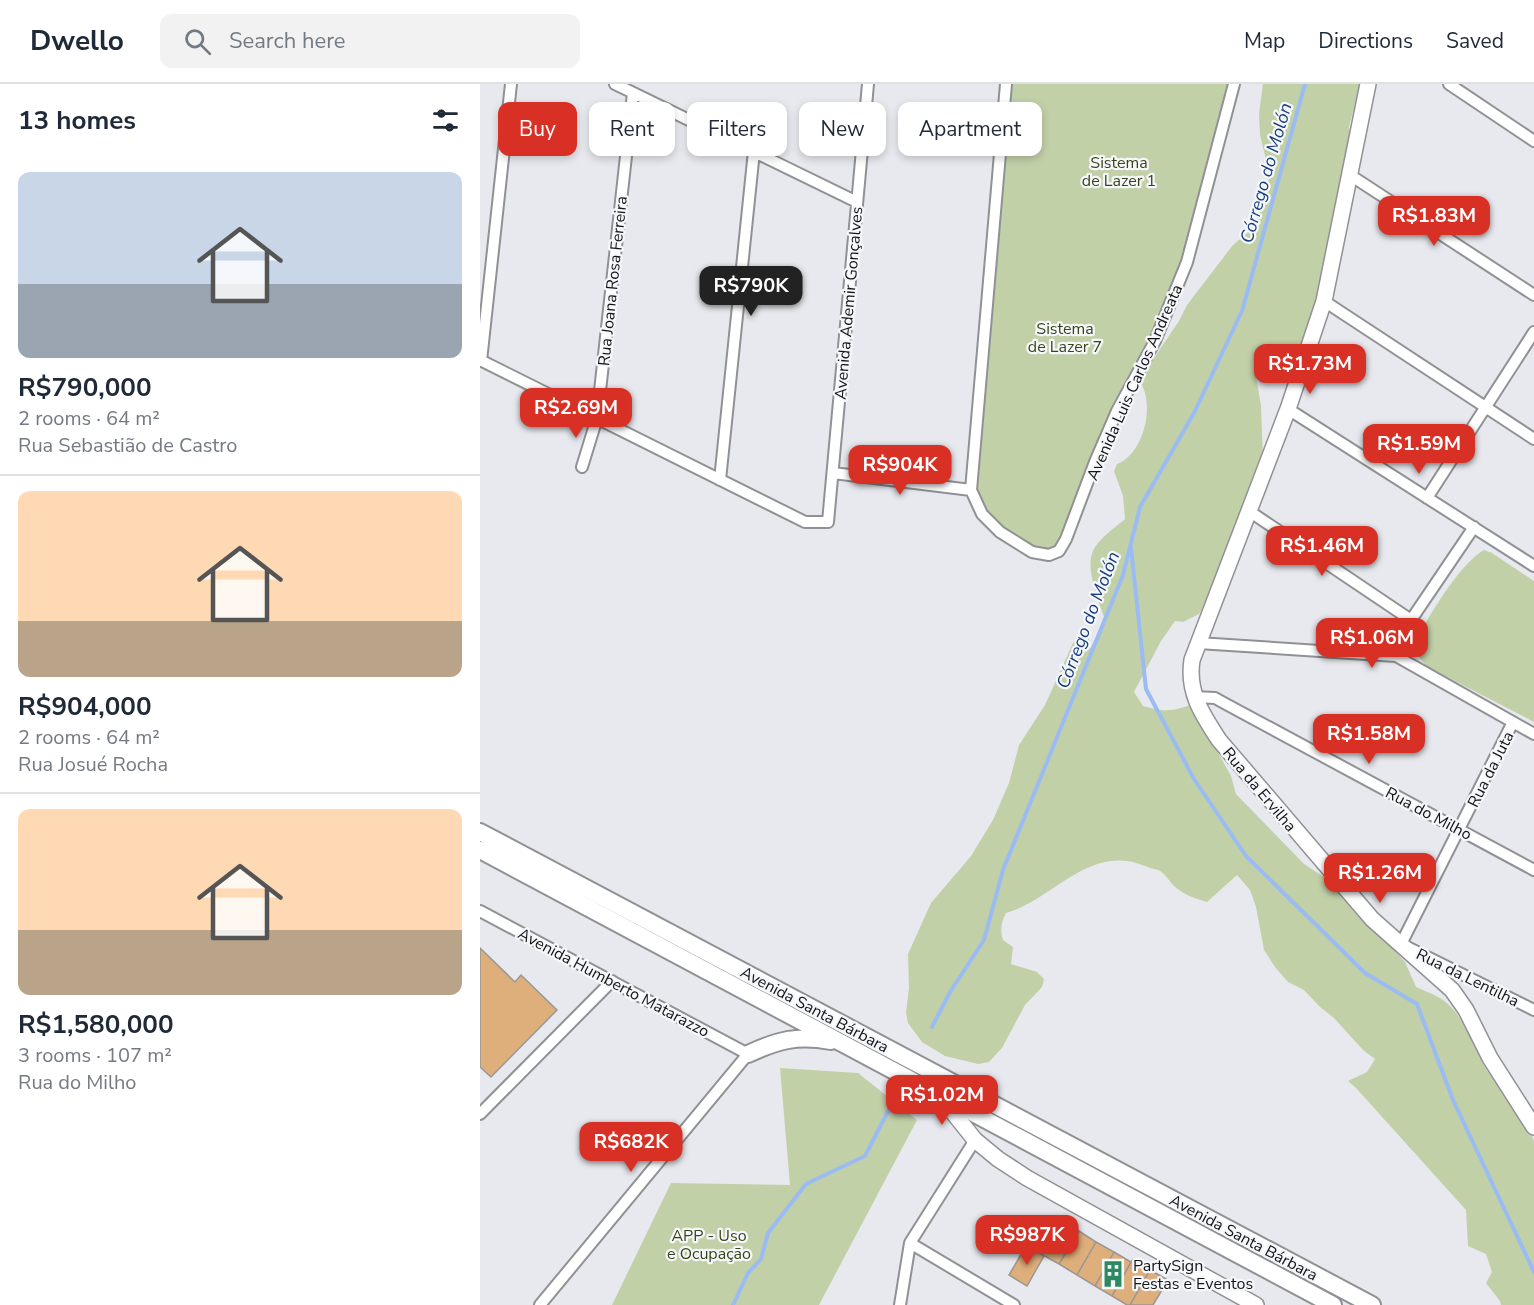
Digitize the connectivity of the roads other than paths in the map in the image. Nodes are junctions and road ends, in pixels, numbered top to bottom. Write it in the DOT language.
graph roads {
  1 [pos="511,84"];
  2 [pos="615,84"];
  3 [pos="868,84"];
  4 [pos="1006,84"];
  5 [pos="1234,84"];
  6 [pos="1368,84"];
  7 [pos="1449,84"];
  8 [pos="633,93"];
  9 [pos="687,119"];
  10 [pos="1534,141"];
  11 [pos="753,156"];
  12 [pos="764,156"];
  13 [pos="1350,175"];
  14 [pos="857,202"];
  15 [pos="1534,295"];
  16 [pos="1324,301"];
  17 [pos="1534,332"];
  18 [pos="480,361"];
  19 [pos="1485,407"];
  20 [pos="1288,409"];
  21 [pos="597,418"];
  22 [pos="1534,439"];
  23 [pos="582,467"];
  24 [pos="833,473"];
  25 [pos="720,480"];
  26 [pos="971,490"];
  27 [pos="1427,498"];
  28 [pos="1249,511"];
  29 [pos="1474,527"];
  30 [pos="1534,566"];
  31 [pos="1411,620"];
  32 [pos="1198,643"];
  33 [pos="1396,657"];
  34 [pos="1194,697"];
  35 [pos="1513,722"];
  36 [pos="1534,734"];
  37 [pos="1460,830"];
  38 [pos="480,832"];
  39 [pos="480,850"];
  40 [pos="1534,870"];
  41 [pos="480,911"];
  42 [pos="1401,944"];
  43 [pos="612,981"];
  44 [pos="1534,1010"];
  45 [pos="843,1043"];
  46 [pos="748,1054"];
  47 [pos="936,1092"];
  48 [pos="480,1114"];
  49 [pos="1534,1127"];
  50 [pos="975,1140"];
  51 [pos="910,1243"];
  52 [pos="540,1305"];
  53 [pos="900,1305"];
  54 [pos="1014,1305"];
  55 [pos="1256,1305"];
  56 [pos="1333,1305"];
  57 [pos="1372,1305"];
  1 -- 18 [label="street"];
  2 -- 8 [label="street"];
  3 -- 14 [label="street, Avenida Ademir Gonçalves"];
  4 -- 26 [label="street"];
  5 -- 26 [label="street, Avenida Luis Carlos Andreata"];
  6 -- 13 [label="street"];
  7 -- 10 [label="street"];
  8 -- 9 [label="street"];
  8 -- 21 [label="street, Rua Joana Rosa Ferreira"];
  11 -- 25 [label="street"];
  12 -- 14 [label="street"];
  13 -- 15 [label="street"];
  13 -- 16 [label="street"];
  14 -- 24 [label="street, Avenida Ademir Gonçalves"];
  16 -- 19 [label="street"];
  16 -- 20 [label="street"];
  17 -- 19 [label="street"];
  18 -- 21 [label="street"];
  19 -- 22 [label="street"];
  19 -- 27 [label="street"];
  20 -- 27 [label="street"];
  20 -- 28 [label="street"];
  21 -- 23 [label="street, Rua Joana Rosa Ferreira"];
  21 -- 25 [label="street"];
  24 -- 25 [label="street, Avenida Ademir Gonçalves"];
  24 -- 26 [label="street"];
  27 -- 29 [label="street"];
  28 -- 31 [label="street"];
  28 -- 32 [label="street"];
  29 -- 30 [label="street"];
  29 -- 31 [label="street"];
  31 -- 33 [label="street"];
  32 -- 33 [label="street"];
  32 -- 34 [label="street"];
  33 -- 35 [label="street"];
  34 -- 37 [label="street, Rua do Milho"];
  34 -- 42 [label="street, Rua da Ervilha"];
  35 -- 36 [label="street"];
  35 -- 37 [label="street, Rua da Juta"];
  37 -- 40 [label="street, Rua do Milho"];
  37 -- 42 [label="street, Rua da Juta"];
  38 -- 57 [label="main road, Avenida Santa Bárbara"];
  39 -- 45 [label="main road, Avenida Santa Bárbara"];
  41 -- 43 [label="street, Avenida Humberto Matarazzo"];
  42 -- 44 [label="street, Rua da Lentilha"];
  42 -- 49 [label="street, Rua da Ervilha"];
  43 -- 46 [label="street, Avenida Humberto Matarazzo"];
  43 -- 48 [label="street"];
  45 -- 46 [label="main road"];
  45 -- 47 [label="main road, Avenida Santa Bárbara"];
  46 -- 52 [label="street"];
  47 -- 50 [label="street"];
  47 -- 56 [label="main road, Avenida Santa Bárbara"];
  50 -- 51 [label="street"];
  50 -- 55 [label="street"];
  51 -- 53 [label="street"];
  51 -- 54 [label="street"];
}
